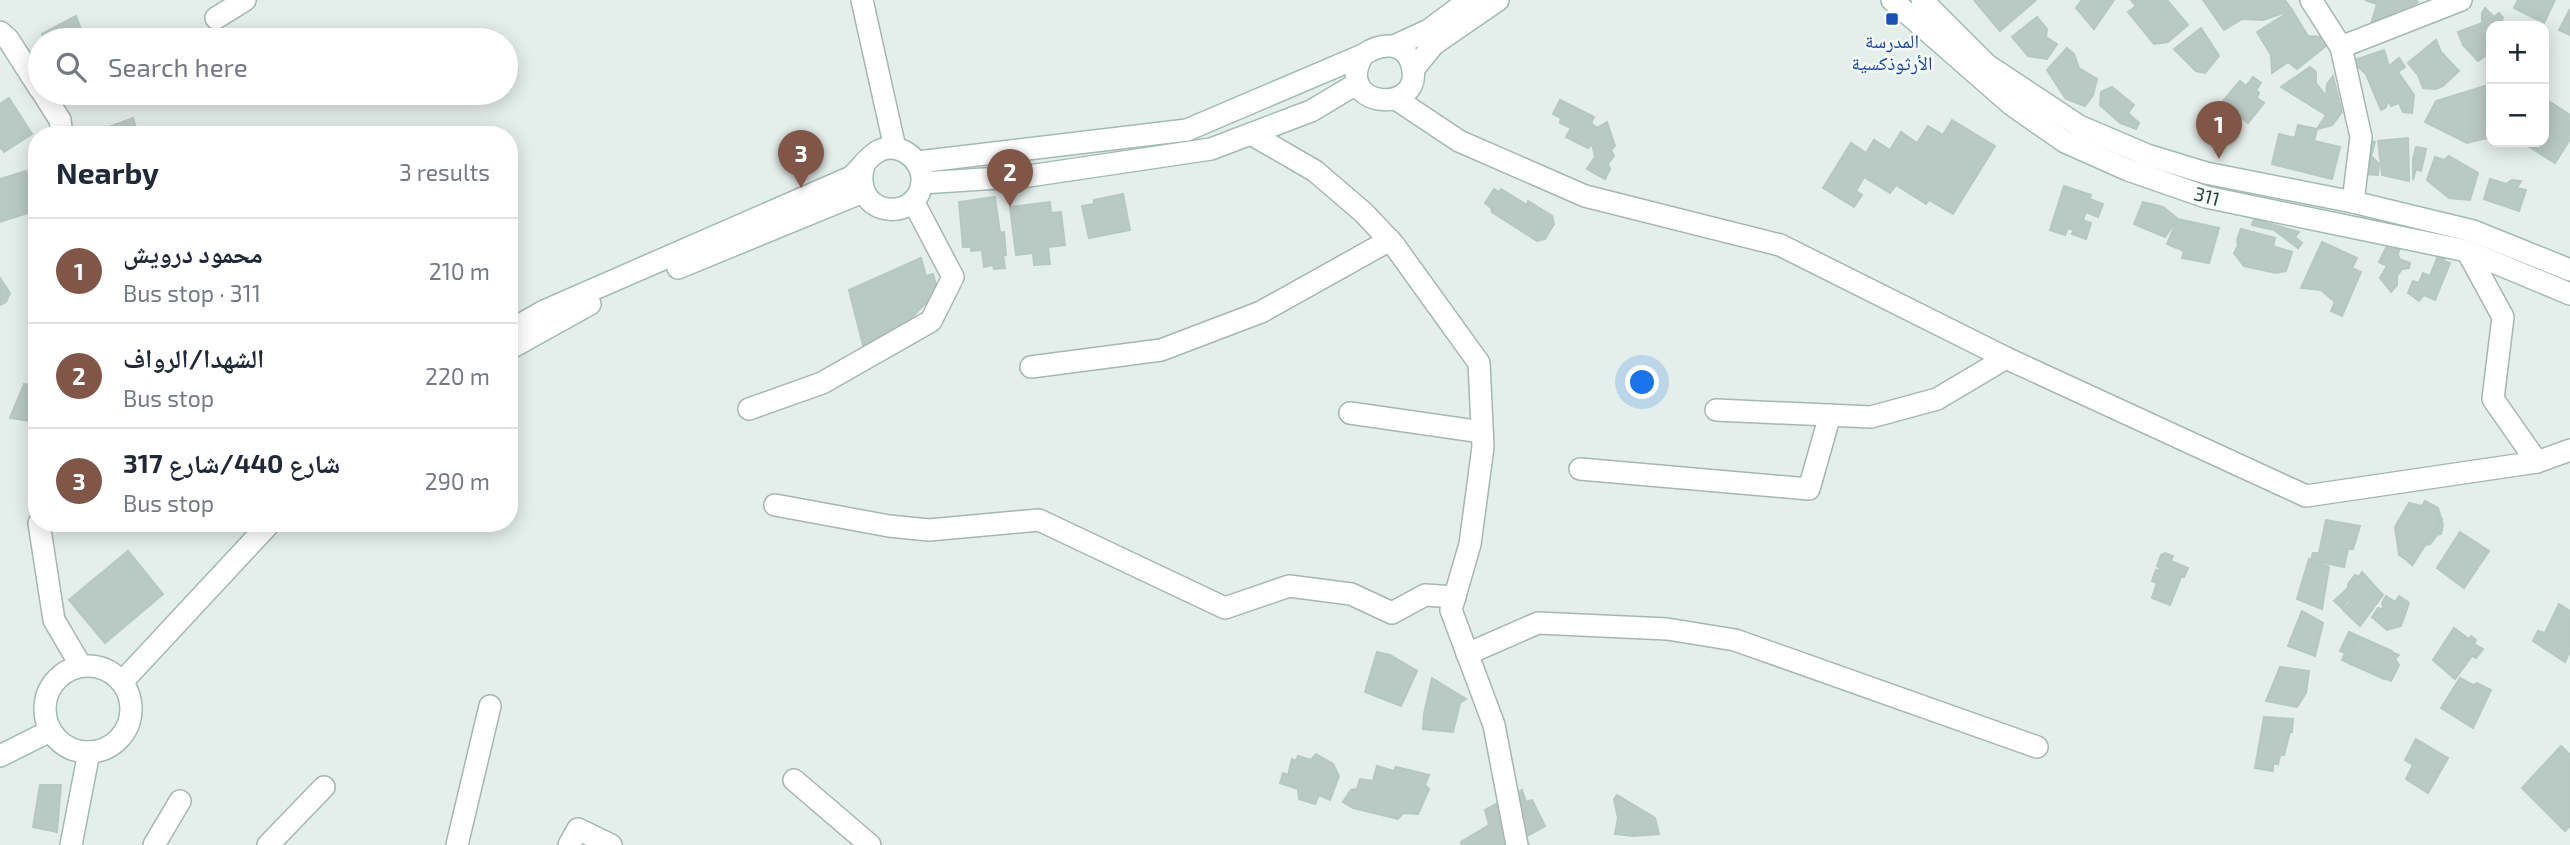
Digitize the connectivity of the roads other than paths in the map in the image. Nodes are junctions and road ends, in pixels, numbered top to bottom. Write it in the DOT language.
graph roads {
  1 [pos="244,0"];
  2 [pos="862,0"];
  3 [pos="1469,0"];
  4 [pos="1498,0"];
  5 [pos="1892,0"];
  6 [pos="1922,0"];
  7 [pos="2311,0"];
  8 [pos="2461,0"];
  9 [pos="216,18"];
  10 [pos="0,32"];
  11 [pos="1394,46"];
  12 [pos="2341,47"];
  13 [pos="1363,55"];
  14 [pos="1413,70"];
  15 [pos="28,71"];
  16 [pos="1358,83"];
  17 [pos="1396,99"];
  18 [pos="50,105"];
  19 [pos="61,126"];
  20 [pos="1251,134"];
  21 [pos="895,148"];
  22 [pos="918,162"];
  23 [pos="864,165"];
  24 [pos="863,192"];
  25 [pos="917,192"];
  26 [pos="2353,202"];
  27 [pos="1390,240"];
  28 [pos="2467,251"];
  29 [pos="2570,270"];
  30 [pos="2570,294"];
  31 [pos="518,326"];
  32 [pos="518,344"];
  33 [pos="2006,358"];
  34 [pos="1031,367"];
  35 [pos="749,409"];
  36 [pos="1716,410"];
  37 [pos="1350,413"];
  38 [pos="1830,415"];
  39 [pos="1482,432"];
  40 [pos="2570,450"];
  41 [pos="2536,462"];
  42 [pos="1580,469"];
  43 [pos="775,506"];
  44 [pos="40,532"];
  45 [pos="247,532"];
  46 [pos="261,532"];
  47 [pos="1455,597"];
  48 [pos="1468,654"];
  49 [pos="81,666"];
  50 [pos="116,677"];
  51 [pos="490,706"];
  52 [pos="50,731"];
  53 [pos="2037,747"];
  54 [pos="89,752"];
  55 [pos="0,756"];
  56 [pos="794,780"];
  57 [pos="324,787"];
  58 [pos="180,801"];
  59 [pos="71,845"];
  60 [pos="154,845"];
  61 [pos="268,845"];
  62 [pos="457,845"];
  63 [pos="569,845"];
  64 [pos="611,845"];
  65 [pos="870,845"];
  66 [pos="1517,845"];
  1 -- 9 [label="street"];
  2 -- 21 [label="street"];
  3 -- 11 [label="street"];
  4 -- 14 [label="street"];
  5 -- 28 [label="street, 311"];
  6 -- 26 [label="street, 311"];
  7 -- 12 [label="street"];
  8 -- 12 [label="street"];
  10 -- 15 [label="street"];
  11 -- 13 [label="street"];
  11 -- 14 [label="street"];
  12 -- 26 [label="street"];
  13 -- 16 [label="street"];
  13 -- 22 [label="street"];
  14 -- 17 [label="street"];
  16 -- 17 [label="street"];
  16 -- 20 [label="street"];
  17 -- 33 [label="street"];
  18 -- 19 [label="street"];
  20 -- 25 [label="street"];
  20 -- 27 [label="street"];
  21 -- 22 [label="street"];
  21 -- 23 [label="street"];
  22 -- 25 [label="street"];
  23 -- 24 [label="street"];
  23 -- 31 [label="street"];
  24 -- 25 [label="street"];
  24 -- 32 [label="street"];
  25 -- 35 [label="street"];
  26 -- 29 [label="street, 311"];
  27 -- 34 [label="street"];
  27 -- 39 [label="street"];
  28 -- 30 [label="street, 311"];
  28 -- 41 [label="street"];
  33 -- 38 [label="street"];
  33 -- 41 [label="street"];
  36 -- 38 [label="street"];
  37 -- 39 [label="street"];
  38 -- 42 [label="street"];
  39 -- 47 [label="street"];
  40 -- 41 [label="street"];
  43 -- 47 [label="street"];
  44 -- 49 [label="street"];
  45 -- 50 [label="street"];
  46 -- 50 [label="street"];
  47 -- 48 [label="street"];
  48 -- 53 [label="street"];
  48 -- 66 [label="street"];
  49 -- 50 [label="street"];
  49 -- 52 [label="street"];
  50 -- 54 [label="street"];
  51 -- 62 [label="street"];
  52 -- 54 [label="street"];
  52 -- 55 [label="street"];
  54 -- 59 [label="street"];
  56 -- 65 [label="street"];
  57 -- 61 [label="street"];
  58 -- 60 [label="street"];
  63 -- 64 [label="street"];
}
